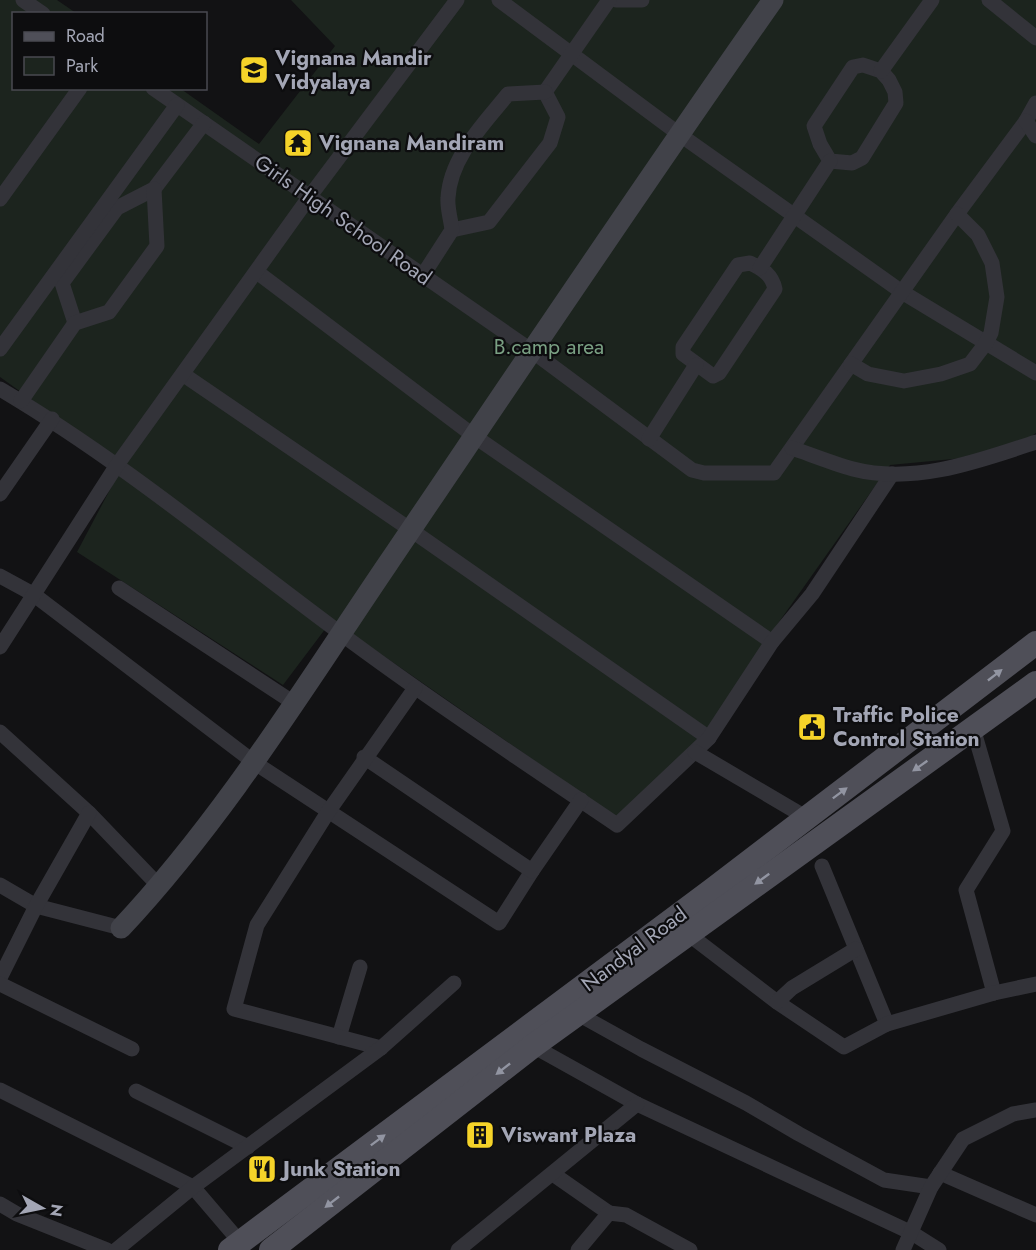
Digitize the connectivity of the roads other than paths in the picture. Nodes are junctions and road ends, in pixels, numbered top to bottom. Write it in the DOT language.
graph roads {
  1 [pos="23,0"];
  2 [pos="457,0"];
  3 [pos="499,0"];
  4 [pos="609,0"];
  5 [pos="616,0"];
  6 [pos="642,0"];
  7 [pos="773,0"];
  8 [pos="932,0"];
  9 [pos="989,0"];
  10 [pos="40,12"];
  11 [pos="1036,38"];
  12 [pos="571,54"];
  13 [pos="881,71"];
  14 [pos="79,90"];
  15 [pos="156,90"];
  16 [pos="545,92"];
  17 [pos="1036,103"];
  18 [pos="177,105"];
  19 [pos="1026,122"];
  20 [pos="204,123"];
  21 [pos="679,134"];
  22 [pos="1036,136"];
  23 [pos="830,161"];
  24 [pos="154,189"];
  25 [pos="310,196"];
  26 [pos="0,199"];
  27 [pos="957,214"];
  28 [pos="795,215"];
  29 [pos="452,231"];
  30 [pos="760,268"];
  31 [pos="257,272"];
  32 [pos="423,275"];
  33 [pos="902,291"];
  34 [pos="75,323"];
  35 [pos="986,343"];
  36 [pos="0,349"];
  37 [pos="532,351"];
  38 [pos="851,364"];
  39 [pos="696,365"];
  40 [pos="1036,374"];
  41 [pos="184,375"];
  42 [pos="0,389"];
  43 [pos="21,401"];
  44 [pos="51,419"];
  45 [pos="474,436"];
  46 [pos="649,440"];
  47 [pos="1036,442"];
  48 [pos="792,448"];
  49 [pos="117,465"];
  50 [pos="892,474"];
  51 [pos="0,494"];
  52 [pos="411,530"];
  53 [pos="0,576"];
  54 [pos="119,588"];
  55 [pos="33,594"];
  56 [pos="341,634"];
  57 [pos="772,642"];
  58 [pos="1036,643"];
  59 [pos="0,647"];
  60 [pos="1036,683"];
  61 [pos="415,688"];
  62 [pos="294,703"];
  63 [pos="973,728"];
  64 [pos="0,732"];
  65 [pos="709,738"];
  66 [pos="695,752"];
  67 [pos="364,757"];
  68 [pos="255,763"];
  69 [pos="581,800"];
  70 [pos="328,812"];
  71 [pos="89,813"];
  72 [pos="807,819"];
  73 [pos="822,866"];
  74 [pos="532,871"];
  75 [pos="0,885"];
  76 [pos="160,887"];
  77 [pos="36,906"];
  78 [pos="121,928"];
  79 [pos="687,933"];
  80 [pos="856,949"];
  81 [pos="360,967"];
  82 [pos="0,978"];
  83 [pos="454,983"];
  84 [pos="0,984"];
  85 [pos="1036,984"];
  86 [pos="994,993"];
  87 [pos="777,1002"];
  88 [pos="578,1014"];
  89 [pos="888,1024"];
  90 [pos="339,1037"];
  91 [pos="533,1046"];
  92 [pos="381,1048"];
  93 [pos="132,1049"];
  94 [pos="0,1090"];
  95 [pos="136,1091"];
  96 [pos="637,1104"];
  97 [pos="1036,1110"];
  98 [pos="248,1147"];
  99 [pos="940,1173"];
  100 [pos="553,1174"];
  101 [pos="193,1187"];
  102 [pos="931,1187"];
  103 [pos="1036,1202"];
  104 [pos="0,1204"];
  105 [pos="1018,1206"];
  106 [pos="609,1213"];
  107 [pos="1036,1215"];
  108 [pos="912,1233"];
  109 [pos="235,1246"];
  110 [pos="107,1250"];
  111 [pos="116,1250"];
  112 [pos="271,1250"];
  113 [pos="458,1250"];
  114 [pos="578,1250"];
  115 [pos="690,1250"];
  116 [pos="903,1250"];
  117 [pos="939,1250"];
  1 -- 10 [label="street"];
  2 -- 25 [label="street"];
  3 -- 12 [label="street"];
  4 -- 12 [label="street"];
  5 -- 6 [label="street"];
  7 -- 21 [label="street"];
  8 -- 13 [label="street"];
  9 -- 11 [label="street"];
  12 -- 16 [label="street"];
  12 -- 21 [label="street"];
  13 -- 23 [label="street"];
  13 -- 23 [label="street"];
  14 -- 26 [label="street"];
  15 -- 18 [label="street, Girls High School Road"];
  16 -- 29 [label="street"];
  16 -- 29 [label="street"];
  17 -- 19 [label="street"];
  18 -- 20 [label="street, Girls High School Road"];
  18 -- 36 [label="street"];
  19 -- 22 [label="street"];
  19 -- 27 [label="street"];
  20 -- 24 [label="street"];
  20 -- 25 [label="street, Girls High School Road"];
  21 -- 28 [label="street"];
  21 -- 37 [label="street"];
  23 -- 28 [label="street"];
  24 -- 34 [label="street"];
  24 -- 34 [label="street"];
  25 -- 31 [label="street"];
  25 -- 32 [label="street, Girls High School Road"];
  27 -- 33 [label="street"];
  27 -- 35 [label="street"];
  28 -- 30 [label="street"];
  28 -- 33 [label="street"];
  29 -- 32 [label="street"];
  30 -- 39 [label="street"];
  30 -- 39 [label="street"];
  31 -- 41 [label="street"];
  31 -- 45 [label="street"];
  32 -- 37 [label="street, Girls High School Road"];
  33 -- 35 [label="street"];
  33 -- 38 [label="street"];
  34 -- 43 [label="street"];
  35 -- 38 [label="street"];
  35 -- 40 [label="street"];
  37 -- 45 [label="street"];
  37 -- 46 [label="street, Girls High School Road"];
  38 -- 48 [label="street"];
  39 -- 46 [label="street"];
  41 -- 49 [label="street"];
  41 -- 52 [label="street"];
  42 -- 43 [label="street"];
  43 -- 44 [label="street"];
  44 -- 49 [label="street"];
  44 -- 51 [label="street"];
  45 -- 52 [label="street"];
  45 -- 57 [label="street"];
  46 -- 48 [label="street, Girls High School Road"];
  47 -- 50 [label="street"];
  48 -- 50 [label="street"];
  49 -- 55 [label="street"];
  49 -- 56 [label="street"];
  50 -- 57 [label="street"];
  52 -- 56 [label="street"];
  52 -- 65 [label="street"];
  53 -- 55 [label="street"];
  54 -- 62 [label="street"];
  55 -- 59 [label="street"];
  55 -- 68 [label="street"];
  56 -- 61 [label="street"];
  56 -- 62 [label="street"];
  57 -- 65 [label="street"];
  72 -- 58 [label="main road, Nandyal Road, one-way"];
  60 -- 63 [label="main road, Nandyal Road"];
  61 -- 67 [label="street"];
  61 -- 69 [label="street"];
  62 -- 68 [label="street"];
  63 -- 79 [label="main road, Nandyal Road, one-way"];
  63 -- 86 [label="street"];
  64 -- 71 [label="street"];
  65 -- 66 [label="street"];
  66 -- 69 [label="street"];
  66 -- 72 [label="street"];
  67 -- 70 [label="street"];
  67 -- 74 [label="street"];
  68 -- 70 [label="street"];
  68 -- 76 [label="street"];
  69 -- 74 [label="street"];
  70 -- 74 [label="street"];
  70 -- 90 [label="street"];
  71 -- 76 [label="street"];
  71 -- 77 [label="street"];
  109 -- 72 [label="main road, Nandyal Road, one-way"];
  73 -- 80 [label="street"];
  75 -- 77 [label="street"];
  76 -- 78 [label="street"];
  77 -- 78 [label="street"];
  77 -- 82 [label="street"];
  79 -- 87 [label="street"];
  79 -- 88 [label="main road, Nandyal Road"];
  80 -- 87 [label="street"];
  80 -- 89 [label="street"];
  81 -- 90 [label="street"];
  83 -- 92 [label="street"];
  84 -- 93 [label="street"];
  85 -- 86 [label="street"];
  86 -- 89 [label="street"];
  87 -- 89 [label="street"];
  88 -- 91 [label="main road, Nandyal Road"];
  88 -- 102 [label="street"];
  90 -- 92 [label="street"];
  91 -- 96 [label="street"];
  91 -- 112 [label="main road, Nandyal Road, one-way"];
  92 -- 98 [label="street"];
  94 -- 101 [label="street"];
  95 -- 98 [label="street"];
  96 -- 100 [label="street"];
  96 -- 108 [label="street"];
  97 -- 99 [label="street"];
  98 -- 101 [label="street"];
  99 -- 102 [label="street"];
  99 -- 105 [label="street"];
  100 -- 106 [label="street"];
  100 -- 113 [label="street"];
  101 -- 109 [label="street"];
  101 -- 111 [label="street"];
  102 -- 108 [label="street"];
  103 -- 105 [label="street"];
  104 -- 110 [label="street"];
  105 -- 107 [label="street"];
  106 -- 114 [label="street"];
  106 -- 115 [label="street"];
  108 -- 116 [label="street"];
  108 -- 117 [label="street"];
}
